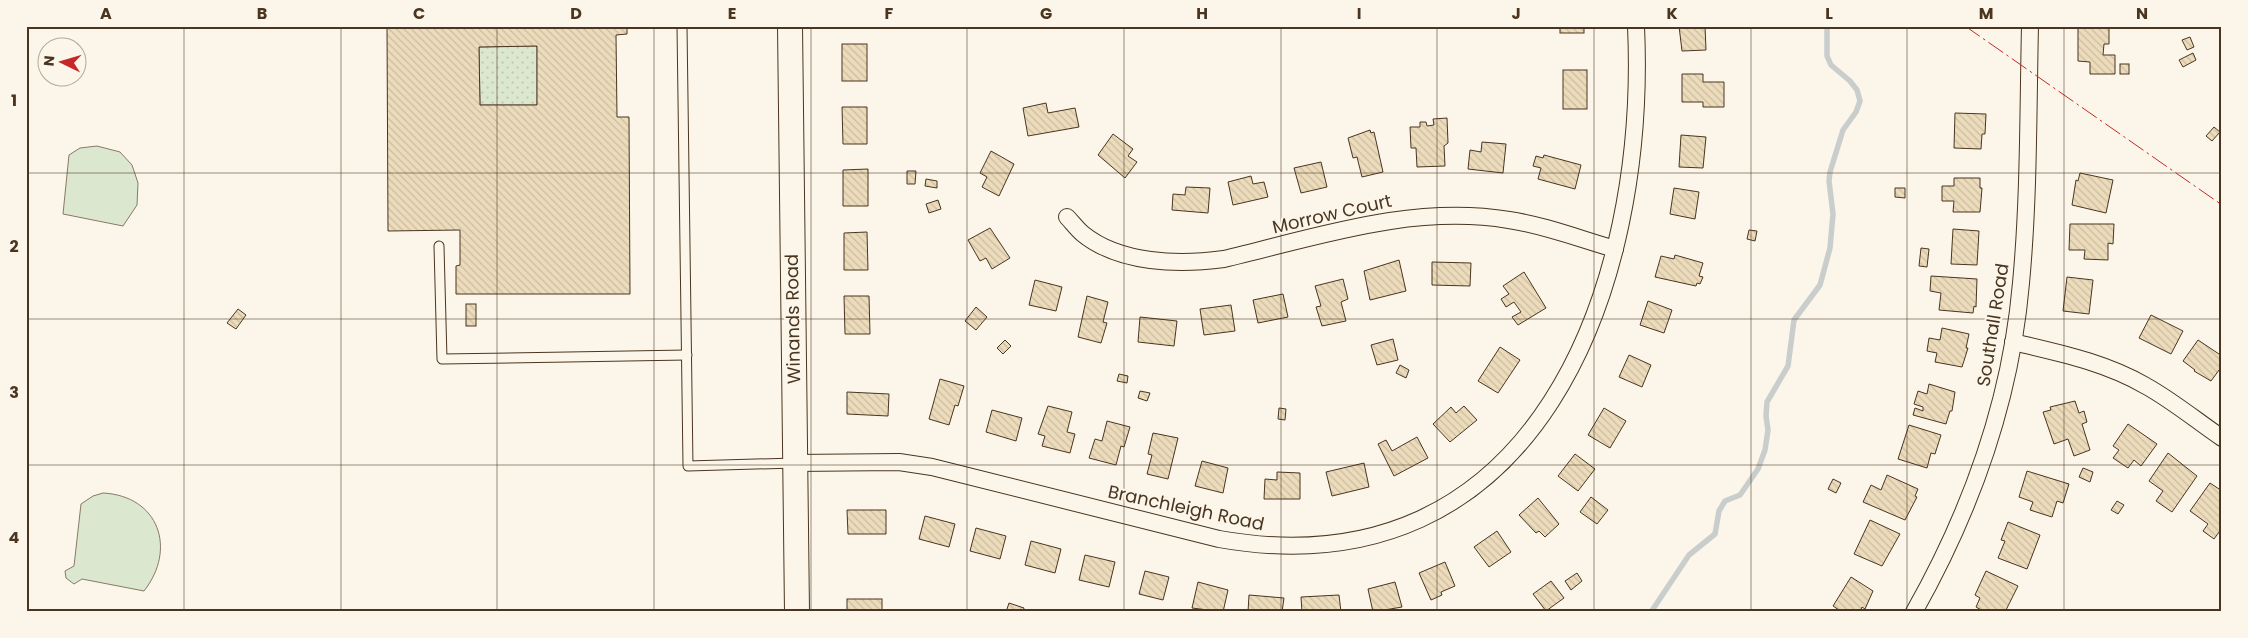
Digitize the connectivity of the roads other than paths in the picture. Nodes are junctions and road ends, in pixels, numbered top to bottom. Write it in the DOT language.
graph roads {
  1 [pos="682,26"];
  2 [pos="790,26"];
  3 [pos="1636,26"];
  4 [pos="2030,26"];
  5 [pos="1067,217"];
  6 [pos="439,246"];
  7 [pos="1615,249"];
  8 [pos="2013,342"];
  9 [pos="687,355"];
  10 [pos="2222,438"];
  11 [pos="794,463"];
  12 [pos="797,612"];
  13 [pos="1914,612"];
  1 -- 9 [label="lane"];
  2 -- 11 [label="street, Winands Road"];
  3 -- 7 [label="street, Branchleigh Road"];
  4 -- 8 [label="street, Southall Road"];
  5 -- 7 [label="street, Morrow Court"];
  6 -- 9 [label="lane"];
  7 -- 11 [label="street, Branchleigh Road"];
  8 -- 10 [label="street"];
  8 -- 13 [label="street, Southall Road"];
  9 -- 11 [label="lane"];
  11 -- 12 [label="street, Winands Road"];
}
